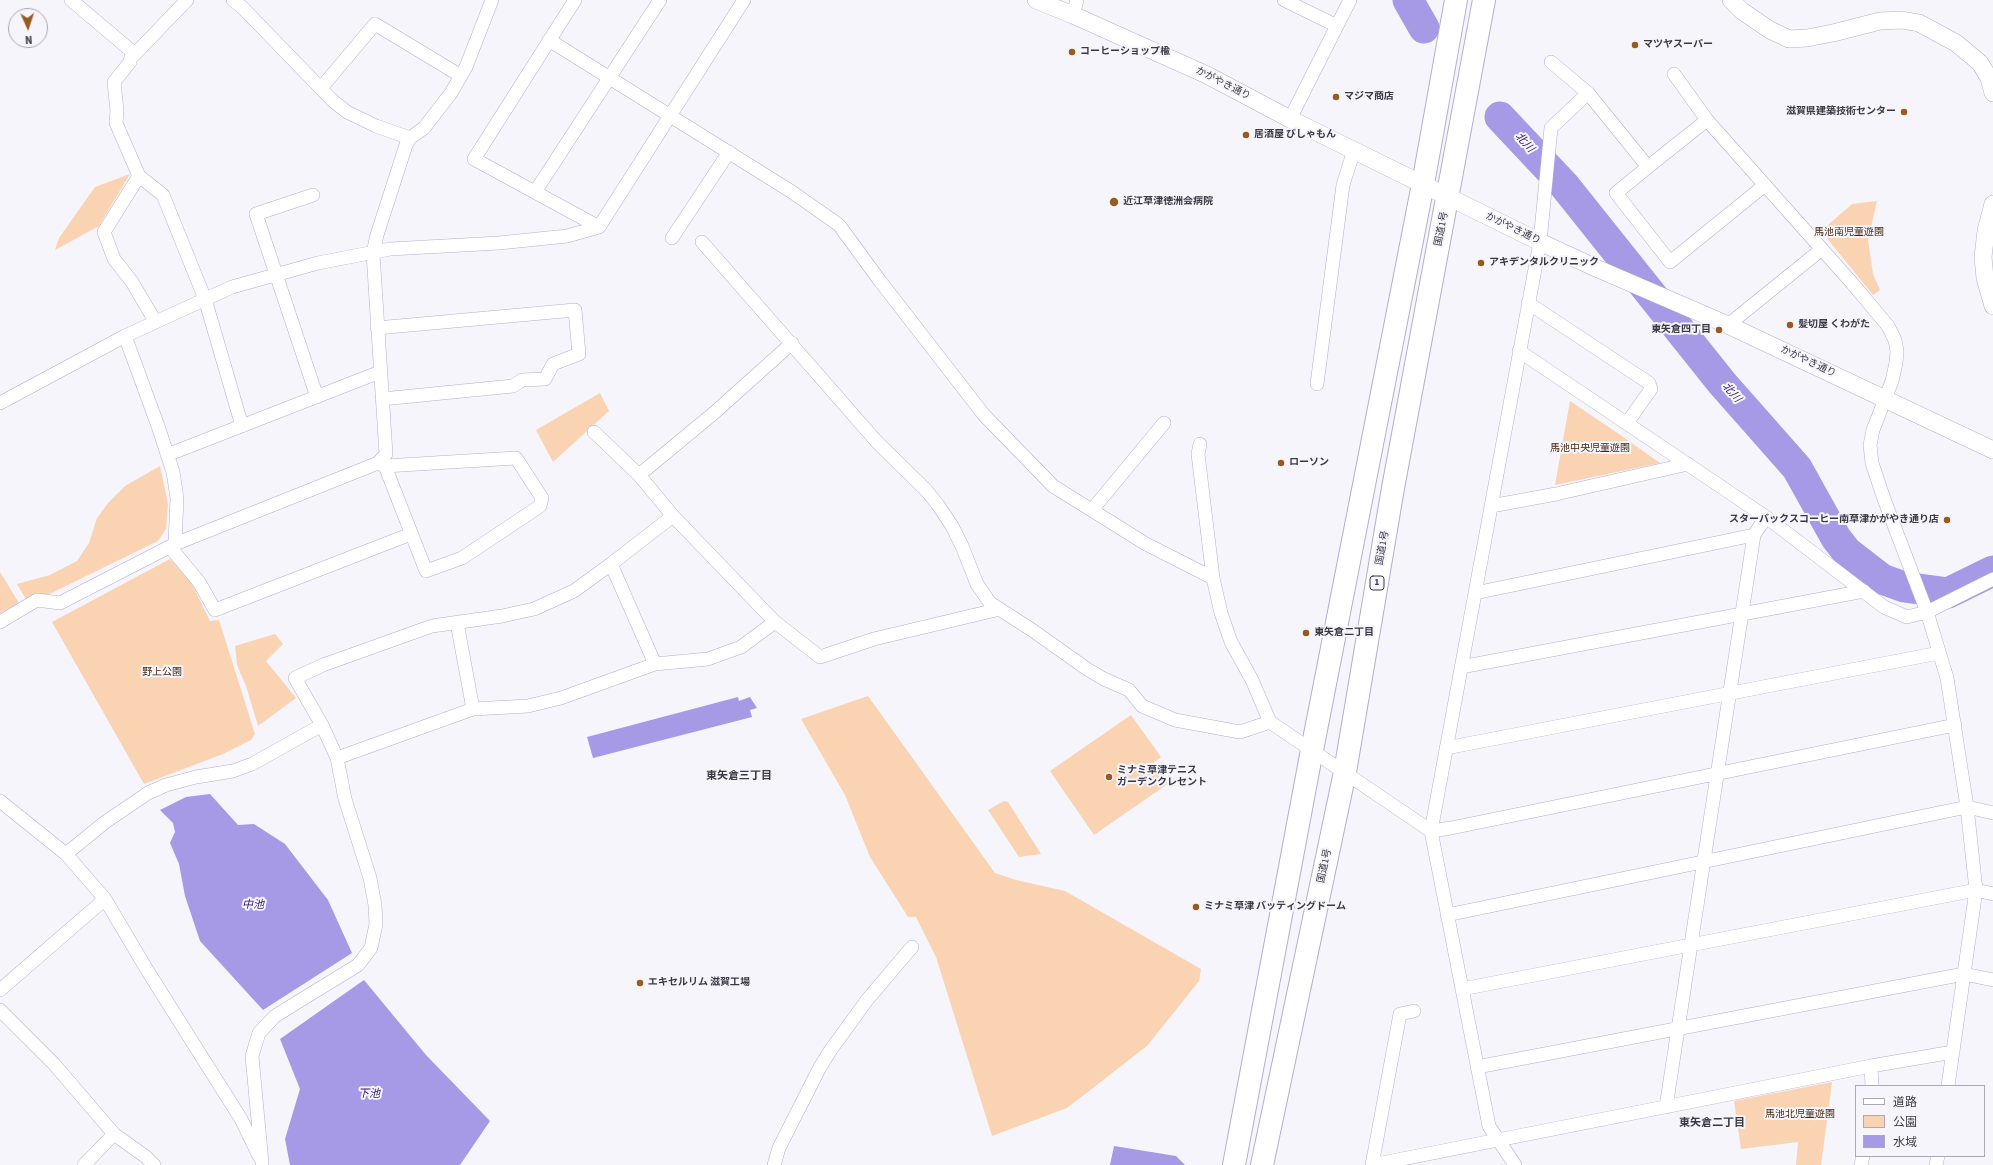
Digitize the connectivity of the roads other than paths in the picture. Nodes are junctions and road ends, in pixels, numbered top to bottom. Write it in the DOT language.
graph roads {
  1 [pos="71,0"];
  2 [pos="188,0"];
  3 [pos="233,0"];
  4 [pos="492,0"];
  5 [pos="575,0"];
  6 [pos="660,0"];
  7 [pos="744,0"];
  8 [pos="1036,0"];
  9 [pos="1284,0"];
  10 [pos="1350,0"];
  11 [pos="1456,0"];
  12 [pos="1484,0"];
  13 [pos="1731,0"];
  14 [pos="1075,7"];
  15 [pos="1337,26"];
  16 [pos="549,40"];
  17 [pos="135,54"];
  18 [pos="1552,62"];
  19 [pos="1674,74"];
  20 [pos="461,76"];
  21 [pos="609,78"];
  22 [pos="1992,83"];
  23 [pos="321,88"];
  24 [pos="1588,93"];
  25 [pos="671,116"];
  26 [pos="1290,119"];
  27 [pos="1707,120"];
  28 [pos="410,138"];
  29 [pos="1354,150"];
  30 [pos="728,152"];
  31 [pos="1648,167"];
  32 [pos="139,176"];
  33 [pos="1423,184"];
  34 [pos="1765,184"];
  35 [pos="535,192"];
  36 [pos="313,195"];
  37 [pos="1449,197"];
  38 [pos="1993,204"];
  39 [pos="599,227"];
  40 [pos="672,238"];
  41 [pos="702,242"];
  42 [pos="1540,242"];
  43 [pos="1822,249"];
  44 [pos="373,253"];
  45 [pos="276,275"];
  46 [pos="205,299"];
  47 [pos="1528,303"];
  48 [pos="1993,306"];
  49 [pos="155,321"];
  50 [pos="1728,325"];
  51 [pos="377,328"];
  52 [pos="125,336"];
  53 [pos="792,343"];
  54 [pos="1519,351"];
  55 [pos="380,372"];
  56 [pos="1317,384"];
  57 [pos="317,397"];
  58 [pos="1885,398"];
  59 [pos="382,399"];
  60 [pos="0,403"];
  61 [pos="1164,423"];
  62 [pos="1627,423"];
  63 [pos="242,426"];
  64 [pos="594,432"];
  65 [pos="1200,444"];
  66 [pos="1993,450"];
  67 [pos="167,455"];
  68 [pos="381,464"];
  69 [pos="1688,464"];
  70 [pos="639,475"];
  71 [pos="1491,506"];
  72 [pos="1092,510"];
  73 [pos="673,516"];
  74 [pos="1766,517"];
  75 [pos="411,534"];
  76 [pos="1754,535"];
  77 [pos="172,545"];
  78 [pos="611,564"];
  79 [pos="1214,578"];
  80 [pos="1993,580"];
  81 [pos="1864,591"];
  82 [pos="1475,593"];
  83 [pos="1926,607"];
  84 [pos="1000,609"];
  85 [pos="1742,615"];
  86 [pos="0,622"];
  87 [pos="775,622"];
  88 [pos="457,623"];
  89 [pos="1939,653"];
  90 [pos="656,664"];
  91 [pos="1461,667"];
  92 [pos="1730,693"];
  93 [pos="473,709"];
  94 [pos="1270,722"];
  95 [pos="322,725"];
  96 [pos="1955,725"];
  97 [pos="1446,748"];
  98 [pos="1312,750"];
  99 [pos="337,758"];
  100 [pos="1344,772"];
  101 [pos="1717,774"];
  102 [pos="0,800"];
  103 [pos="1967,807"];
  104 [pos="1993,813"];
  105 [pos="1431,830"];
  106 [pos="66,854"];
  107 [pos="1704,861"];
  108 [pos="1976,890"];
  109 [pos="1993,894"];
  110 [pos="105,899"];
  111 [pos="1447,915"];
  112 [pos="1691,945"];
  113 [pos="912,947"];
  114 [pos="1964,974"];
  115 [pos="1993,980"];
  116 [pos="1462,989"];
  117 [pos="0,990"];
  118 [pos="0,1010"];
  119 [pos="1414,1011"];
  120 [pos="1678,1028"];
  121 [pos="1953,1052"];
  122 [pos="1872,1066"];
  123 [pos="1477,1067"];
  124 [pos="1872,1085"];
  125 [pos="1948,1085"];
  126 [pos="1666,1107"];
  127 [pos="114,1134"];
  128 [pos="1496,1140"];
  129 [pos="262,1164"];
  130 [pos="84,1165"];
  131 [pos="154,1165"];
  132 [pos="774,1165"];
  133 [pos="1234,1165"];
  134 [pos="1262,1165"];
  135 [pos="1372,1165"];
  136 [pos="1515,1165"];
  1 -- 17 [label="street"];
  2 -- 17 [label="street"];
  3 -- 23 [label="street"];
  4 -- 20 [label="street"];
  5 -- 16 [label="street"];
  6 -- 21 [label="street"];
  7 -- 25 [label="street"];
  8 -- 14 [label="street, かがやき通り"];
  9 -- 15 [label="street"];
  10 -- 15 [label="street"];
  11 -- 33 [label="highway"];
  12 -- 37 [label="highway, 国道1号 / 1"];
  13 -- 22 [label="street"];
  14 -- 26 [label="street, かがやき通り"];
  15 -- 26 [label="street"];
  16 -- 21 [label="street"];
  16 -- 35 [label="street"];
  17 -- 32 [label="street"];
  18 -- 24 [label="street"];
  19 -- 27 [label="street"];
  20 -- 23 [label="street"];
  20 -- 28 [label="street"];
  21 -- 25 [label="street"];
  21 -- 35 [label="street"];
  23 -- 28 [label="street"];
  24 -- 31 [label="street"];
  24 -- 42 [label="street"];
  25 -- 30 [label="street"];
  25 -- 39 [label="street"];
  26 -- 29 [label="street, かがやき通り"];
  27 -- 31 [label="street"];
  27 -- 34 [label="street"];
  28 -- 44 [label="street"];
  29 -- 33 [label="street, かがやき通り"];
  29 -- 56 [label="street"];
  30 -- 40 [label="street"];
  30 -- 72 [label="street"];
  31 -- 34 [label="street"];
  32 -- 46 [label="street"];
  32 -- 49 [label="street"];
  33 -- 37 [label="street, かがやき通り"];
  33 -- 98 [label="highway"];
  34 -- 43 [label="street"];
  35 -- 39 [label="street"];
  36 -- 45 [label="street"];
  37 -- 42 [label="street, かがやき通り"];
  37 -- 100 [label="highway, 国道1号 / 1"];
  38 -- 48 [label="street"];
  39 -- 44 [label="street"];
  41 -- 53 [label="street"];
  42 -- 47 [label="street"];
  42 -- 50 [label="street, かがやき通り"];
  43 -- 50 [label="street"];
  43 -- 58 [label="street"];
  44 -- 45 [label="street"];
  44 -- 51 [label="street"];
  45 -- 46 [label="street"];
  45 -- 57 [label="street"];
  46 -- 49 [label="street"];
  46 -- 63 [label="street"];
  47 -- 54 [label="street"];
  47 -- 62 [label="street"];
  49 -- 52 [label="street"];
  50 -- 58 [label="street, かがやき通り"];
  51 -- 55 [label="street"];
  51 -- 59 [label="street"];
  52 -- 60 [label="street"];
  52 -- 67 [label="street"];
  53 -- 70 [label="street"];
  53 -- 84 [label="street"];
  54 -- 62 [label="street"];
  54 -- 71 [label="street"];
  55 -- 57 [label="street"];
  55 -- 59 [label="street"];
  57 -- 63 [label="street"];
  58 -- 66 [label="street, かがやき通り"];
  58 -- 83 [label="street"];
  59 -- 68 [label="street"];
  61 -- 72 [label="street"];
  62 -- 69 [label="street"];
  63 -- 67 [label="street"];
  64 -- 70 [label="street"];
  65 -- 79 [label="street"];
  67 -- 77 [label="street"];
  68 -- 75 [label="street"];
  68 -- 75 [label="street"];
  68 -- 77 [label="street"];
  69 -- 71 [label="street"];
  69 -- 74 [label="street"];
  70 -- 73 [label="street"];
  71 -- 82 [label="street"];
  72 -- 79 [label="street"];
  73 -- 78 [label="street"];
  73 -- 87 [label="street"];
  74 -- 76 [label="street"];
  74 -- 81 [label="street"];
  75 -- 77 [label="street"];
  76 -- 82 [label="street"];
  76 -- 85 [label="street"];
  77 -- 86 [label="street"];
  78 -- 88 [label="street"];
  78 -- 90 [label="street"];
  79 -- 94 [label="street"];
  80 -- 83 [label="street"];
  81 -- 83 [label="street"];
  81 -- 85 [label="street"];
  82 -- 91 [label="street"];
  83 -- 89 [label="street"];
  84 -- 87 [label="street"];
  84 -- 94 [label="street"];
  85 -- 91 [label="street"];
  85 -- 92 [label="street"];
  87 -- 90 [label="street"];
  88 -- 93 [label="street"];
  88 -- 95 [label="street"];
  89 -- 92 [label="street"];
  89 -- 96 [label="street"];
  90 -- 93 [label="street"];
  91 -- 97 [label="street"];
  92 -- 97 [label="street"];
  92 -- 101 [label="street"];
  93 -- 99 [label="street"];
  94 -- 98 [label="street"];
  95 -- 99 [label="street"];
  95 -- 106 [label="street"];
  96 -- 101 [label="street"];
  96 -- 103 [label="street"];
  97 -- 105 [label="street"];
  98 -- 100 [label="street"];
  98 -- 133 [label="highway"];
  99 -- 129 [label="street"];
  100 -- 105 [label="street"];
  100 -- 134 [label="highway, 国道1号 / 1"];
  101 -- 105 [label="street"];
  101 -- 107 [label="street"];
  102 -- 106 [label="street"];
  103 -- 104 [label="street"];
  103 -- 107 [label="street"];
  103 -- 108 [label="street"];
  105 -- 111 [label="street"];
  106 -- 110 [label="street"];
  107 -- 111 [label="street"];
  107 -- 112 [label="street"];
  108 -- 109 [label="street"];
  108 -- 112 [label="street"];
  108 -- 114 [label="street"];
  110 -- 117 [label="street"];
  110 -- 129 [label="street"];
  111 -- 116 [label="street"];
  112 -- 116 [label="street"];
  112 -- 120 [label="street"];
  113 -- 132 [label="street"];
  114 -- 115 [label="street"];
  114 -- 120 [label="street"];
  114 -- 121 [label="street"];
  116 -- 123 [label="street"];
  118 -- 127 [label="street"];
  119 -- 135 [label="street"];
  120 -- 123 [label="street"];
  120 -- 126 [label="street"];
  121 -- 122 [label="street"];
  121 -- 125 [label="street"];
  122 -- 124 [label="street"];
  122 -- 126 [label="street"];
  123 -- 128 [label="street"];
  126 -- 128 [label="street"];
  127 -- 130 [label="street"];
  127 -- 131 [label="street"];
  128 -- 135 [label="street"];
  128 -- 136 [label="street"];
}
